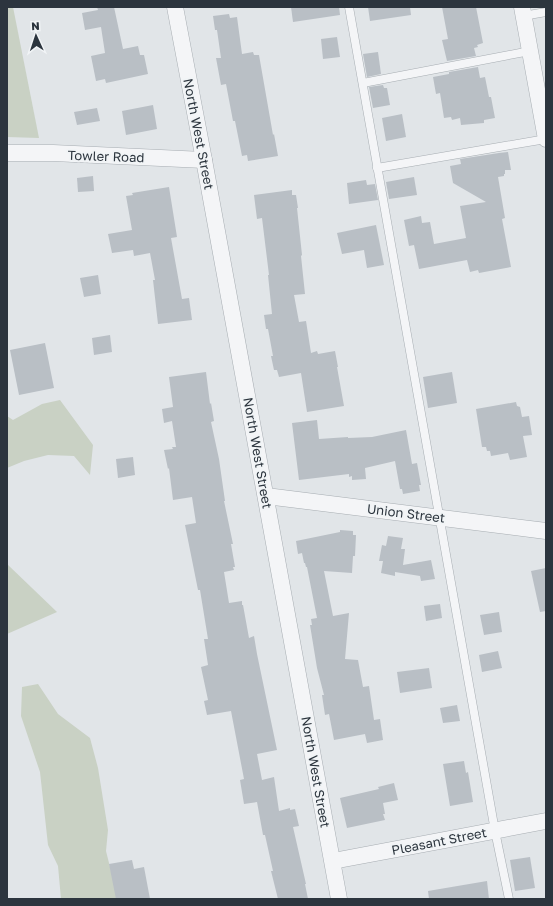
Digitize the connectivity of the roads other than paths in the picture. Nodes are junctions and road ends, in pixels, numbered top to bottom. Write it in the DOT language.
graph roads {
  1 [pos="175,7"];
  2 [pos="349,7"];
  3 [pos="523,12"];
  4 [pos="546,12"];
  5 [pos="530,51"];
  6 [pos="363,83"];
  7 [pos="546,139"];
  8 [pos="7,153"];
  9 [pos="204,160"];
  10 [pos="377,168"];
  11 [pos="266,496"];
  12 [pos="440,517"];
  13 [pos="546,531"];
  14 [pos="546,821"];
  15 [pos="495,831"];
  16 [pos="332,861"];
  17 [pos="339,899"];
  18 [pos="509,899"];
  1 -- 9 [label="street, North West Street"];
  2 -- 6 [label="lane"];
  3 -- 4 [label="lane"];
  3 -- 5 [label="street"];
  5 -- 6 [label="lane"];
  5 -- 7 [label="street"];
  6 -- 10 [label="lane"];
  7 -- 10 [label="lane"];
  8 -- 9 [label="street, Towler Road"];
  9 -- 11 [label="street, North West Street"];
  10 -- 12 [label="lane"];
  11 -- 12 [label="street, Union Street"];
  11 -- 16 [label="street, North West Street"];
  12 -- 13 [label="street, Union Street"];
  12 -- 15 [label="lane"];
  14 -- 15 [label="street, Pleasant Street"];
  15 -- 16 [label="street, Pleasant Street"];
  15 -- 18 [label="lane"];
  16 -- 17 [label="street, North West Street"];
}
